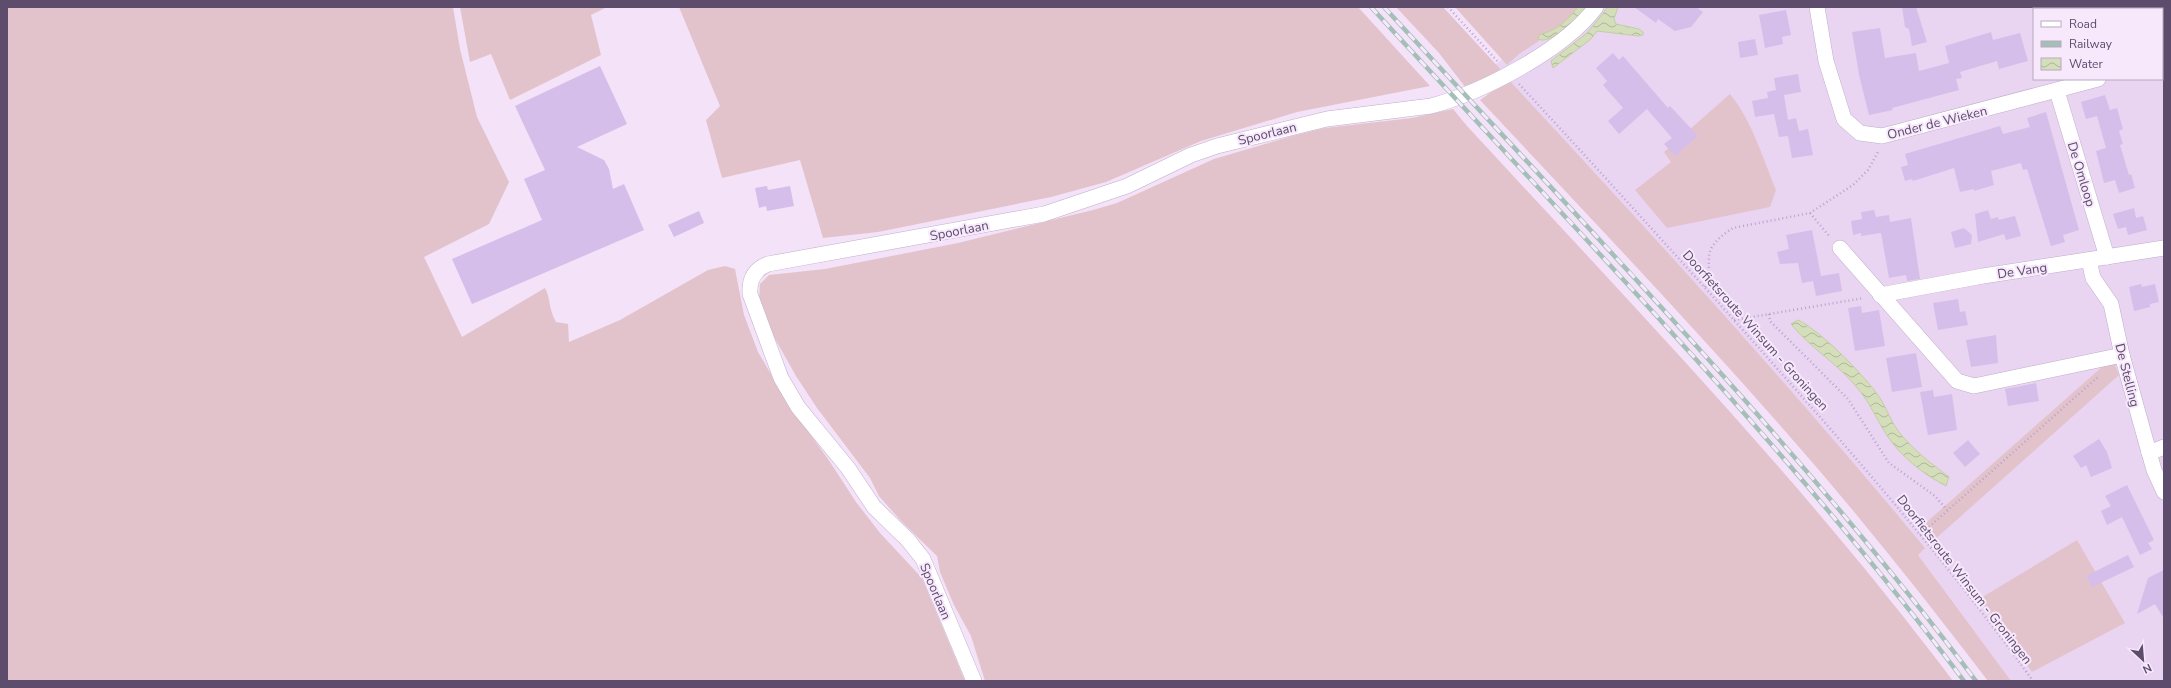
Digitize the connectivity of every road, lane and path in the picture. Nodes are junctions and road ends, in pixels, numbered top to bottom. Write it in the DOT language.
graph roads {
  1 [pos="1448,7"];
  2 [pos="1596,7"];
  3 [pos="1817,7"];
  4 [pos="1509,73"];
  5 [pos="2095,80"];
  6 [pos="2057,91"];
  7 [pos="1882,136"];
  8 [pos="1810,213"];
  9 [pos="1840,248"];
  10 [pos="2164,248"];
  11 [pos="2107,257"];
  12 [pos="2089,260"];
  13 [pos="1705,287"];
  14 [pos="1880,295"];
  15 [pos="1769,314"];
  16 [pos="1734,320"];
  17 [pos="2122,355"];
  18 [pos="2164,447"];
  19 [pos="2149,453"];
  20 [pos="2164,492"];
  21 [pos="1947,510"];
  22 [pos="1920,534"];
  23 [pos="974,681"];
  24 [pos="2033,681"];
  1 -- 4 [label="path, Doorfietsroute Winsum - Groningen"];
  2 -- 4 [label="street, Spoorlaan"];
  3 -- 7 [label="street, Onder de Wieken"];
  4 -- 13 [label="path, Doorfietsroute Winsum - Groningen"];
  4 -- 23 [label="street, Spoorlaan"];
  5 -- 6 [label="street, Onder de Wieken"];
  6 -- 7 [label="street, Onder de Wieken"];
  6 -- 11 [label="street, De Omloop"];
  7 -- 8 [label="path"];
  8 -- 9 [label="path"];
  8 -- 13 [label="path"];
  9 -- 14 [label="street"];
  10 -- 11 [label="street, De Vang"];
  11 -- 12 [label="street, De Vang"];
  12 -- 14 [label="street, De Vang"];
  12 -- 17 [label="street, De Stelling"];
  13 -- 16 [label="path, Doorfietsroute Winsum - Groningen"];
  14 -- 15 [label="path"];
  14 -- 17 [label="street"];
  15 -- 16 [label="path"];
  15 -- 21 [label="path"];
  16 -- 22 [label="path, Doorfietsroute Winsum - Groningen"];
  17 -- 19 [label="street, De Stelling"];
  17 -- 21 [label="path"];
  18 -- 19 [label="street"];
  19 -- 20 [label="street, De Stelling"];
  21 -- 22 [label="path"];
  22 -- 24 [label="path, Doorfietsroute Winsum - Groningen"];
}
